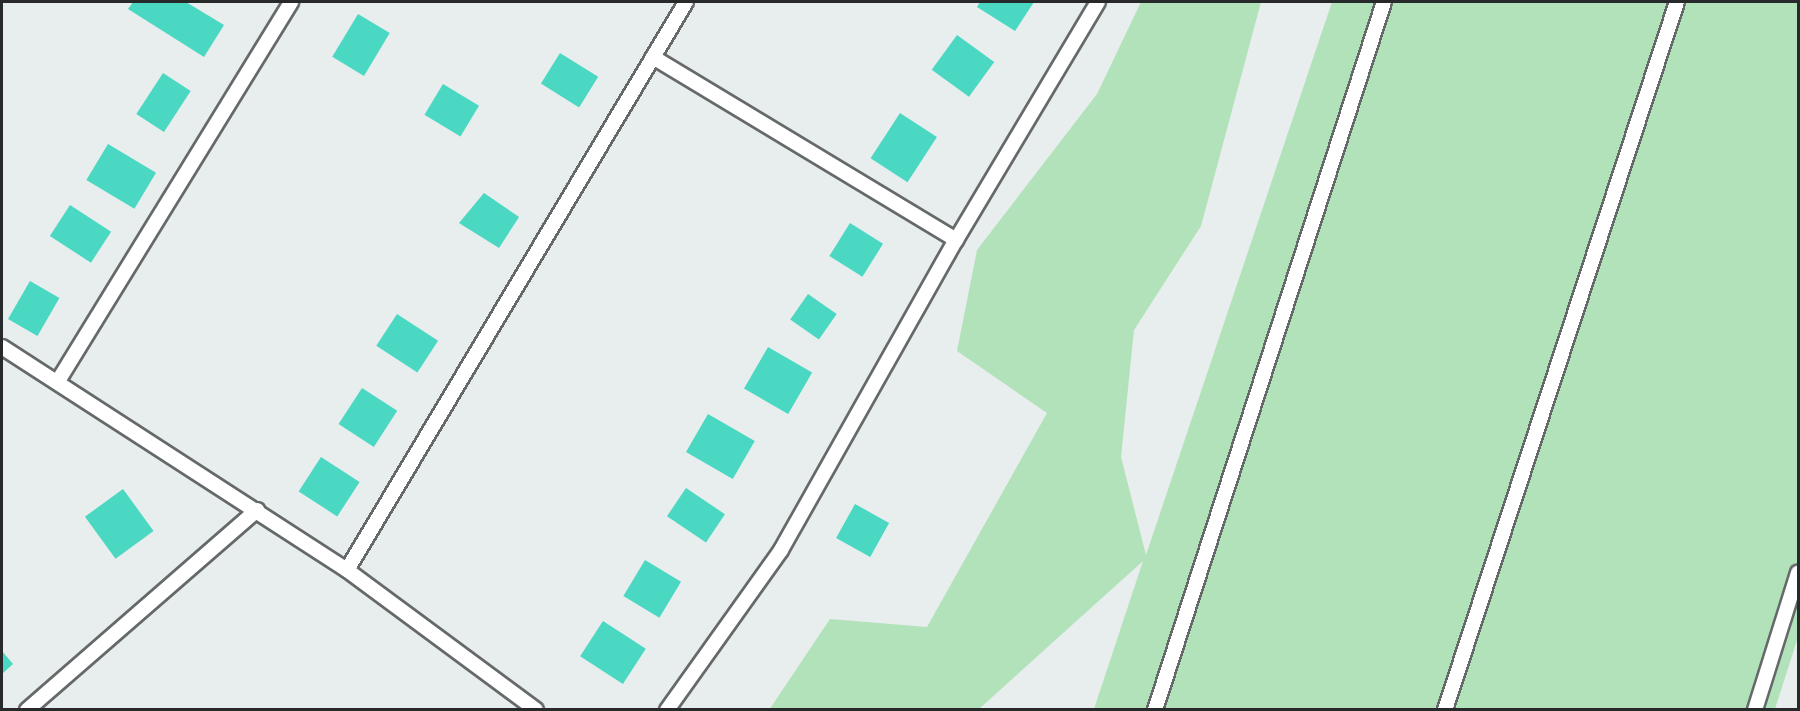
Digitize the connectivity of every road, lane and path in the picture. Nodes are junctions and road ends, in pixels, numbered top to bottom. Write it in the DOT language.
graph roads {
  1 [pos="291,2"];
  2 [pos="686,2"];
  3 [pos="1098,2"];
  4 [pos="1384,2"];
  5 [pos="1677,2"];
  6 [pos="652,57"];
  7 [pos="956,240"];
  8 [pos="2,347"];
  9 [pos="58,381"];
  10 [pos="257,510"];
  11 [pos="347,570"];
  12 [pos="1798,573"];
  13 [pos="27,710"];
  14 [pos="536,710"];
  15 [pos="667,710"];
  16 [pos="1155,710"];
  17 [pos="1445,710"];
  18 [pos="1755,710"];
  1 -- 9 [label="lane"];
  2 -- 6 [label="lane"];
  3 -- 7 [label="lane"];
  4 -- 16 [label="lane"];
  5 -- 17 [label="lane"];
  6 -- 7 [label="lane"];
  6 -- 11 [label="lane"];
  7 -- 15 [label="lane"];
  8 -- 9 [label="lane"];
  9 -- 10 [label="lane"];
  10 -- 11 [label="lane"];
  10 -- 13 [label="lane"];
  11 -- 14 [label="lane"];
  12 -- 18 [label="lane"];
}
